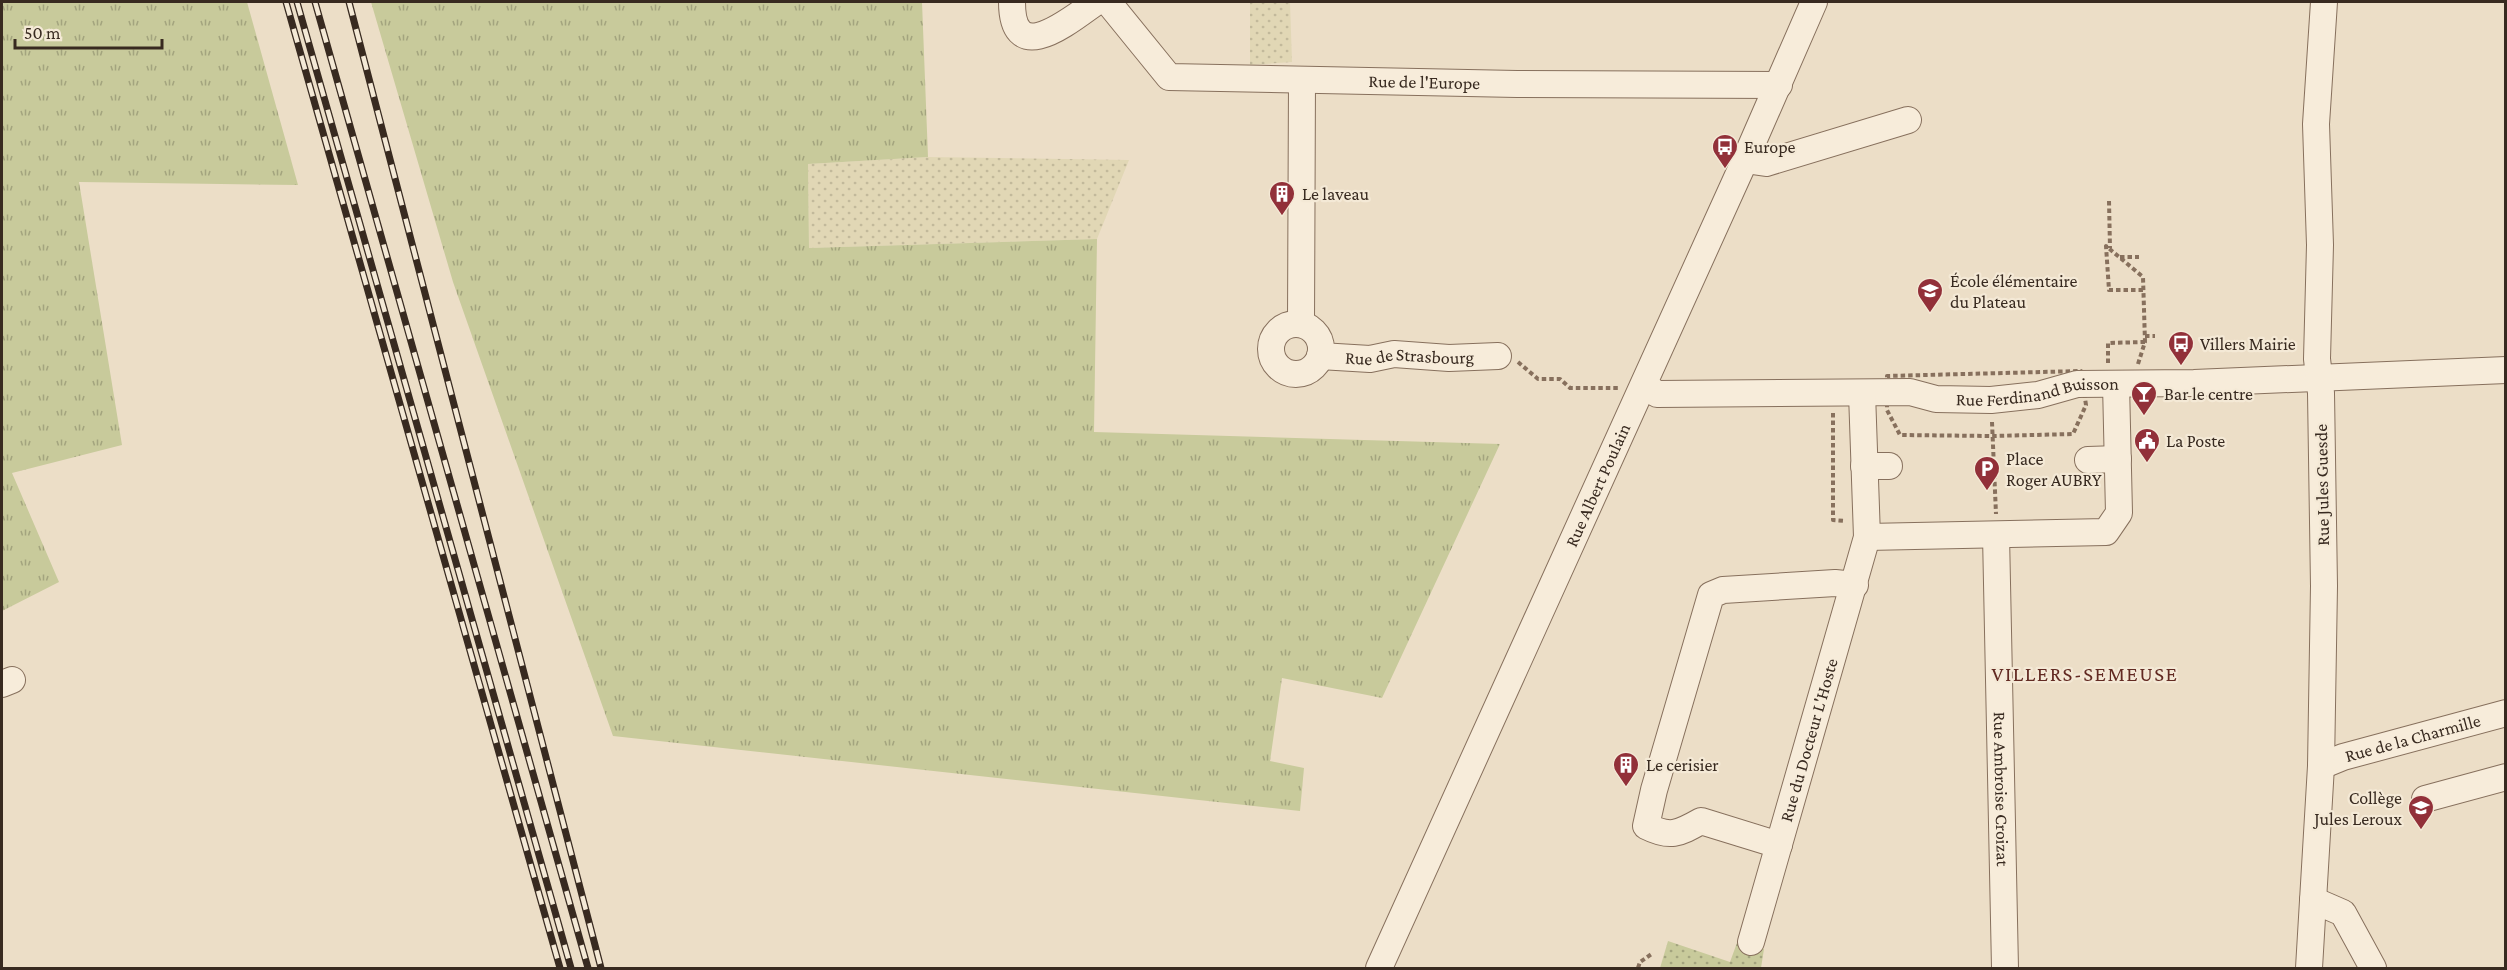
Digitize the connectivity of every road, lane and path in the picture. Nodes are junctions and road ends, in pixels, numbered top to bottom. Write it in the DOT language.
graph roads {
  1 [pos="1012,2"];
  2 [pos="1096,2"];
  3 [pos="1108,2"];
  4 [pos="1815,2"];
  5 [pos="2324,2"];
  6 [pos="1302,80"];
  7 [pos="1779,85"];
  8 [pos="1908,120"];
  9 [pos="1745,160"];
  10 [pos="2109,201"];
  11 [pos="2110,249"];
  12 [pos="2119,257"];
  13 [pos="2139,257"];
  14 [pos="2144,290"];
  15 [pos="1301,324"];
  16 [pos="2145,336"];
  17 [pos="2155,336"];
  18 [pos="2145,342"];
  19 [pos="1320,356"];
  20 [pos="1498,356"];
  21 [pos="2505,370"];
  22 [pos="2320,378"];
  23 [pos="2120,379"];
  24 [pos="1643,387"];
  25 [pos="1862,393"];
  26 [pos="1991,400"];
  27 [pos="2118,459"];
  28 [pos="2088,460"];
  29 [pos="1996,535"];
  30 [pos="1867,537"];
  31 [pos="1855,585"];
  32 [pos="2505,713"];
  33 [pos="2321,766"];
  34 [pos="2505,777"];
  35 [pos="2425,799"];
  36 [pos="1779,844"];
  37 [pos="2313,900"];
  38 [pos="1751,942"];
  39 [pos="1653,953"];
  40 [pos="1379,969"];
  41 [pos="1638,969"];
  42 [pos="2006,969"];
  43 [pos="2309,969"];
  44 [pos="2373,969"];
  1 -- 2 [label="street"];
  3 -- 6 [label="street, Rue de l'Europe"];
  4 -- 7 [label="street, Rue Albert Poulain"];
  5 -- 22 [label="street, Rue Jules Guesde"];
  6 -- 7 [label="street, Rue de l'Europe"];
  6 -- 15 [label="street"];
  7 -- 9 [label="street, Rue Albert Poulain"];
  8 -- 9 [label="street"];
  9 -- 24 [label="street, Rue Albert Poulain"];
  10 -- 11 [label="path"];
  11 -- 12 [label="path"];
  11 -- 14 [label="path"];
  12 -- 13 [label="path"];
  12 -- 14 [label="path"];
  14 -- 16 [label="path"];
  15 -- 19 [label="street, Rue de Strasbourg"];
  15 -- 19 [label="street, Rue de Strasbourg"];
  16 -- 17 [label="path"];
  16 -- 18 [label="path"];
  18 -- 23 [label="path"];
  18 -- 23 [label="path"];
  19 -- 20 [label="street, Rue de Strasbourg"];
  20 -- 24 [label="path"];
  21 -- 22 [label="street, Rue Ferdinand Buisson"];
  22 -- 23 [label="street, Rue Ferdinand Buisson"];
  22 -- 33 [label="street, Rue Jules Guesde"];
  23 -- 26 [label="street, Rue Ferdinand Buisson"];
  23 -- 27 [label="street"];
  24 -- 25 [label="street, Rue Ferdinand Buisson"];
  24 -- 40 [label="street, Rue Albert Poulain"];
  25 -- 26 [label="street, Rue Ferdinand Buisson"];
  25 -- 30 [label="street"];
  26 -- 29 [label="path"];
  27 -- 28 [label="street"];
  27 -- 29 [label="street"];
  29 -- 30 [label="street"];
  29 -- 42 [label="street, Rue Ambroise Croizat"];
  30 -- 31 [label="street, Rue du Docteur L'Hoste"];
  31 -- 36 [label="street, Rue du Docteur L'Hoste"];
  31 -- 36 [label="street"];
  32 -- 33 [label="street, Rue de la Charmille"];
  33 -- 37 [label="street, Rue Jules Guesde"];
  34 -- 35 [label="street"];
  36 -- 38 [label="street, Rue du Docteur L'Hoste"];
  37 -- 43 [label="street, Rue Jules Guesde"];
  37 -- 44 [label="street"];
  39 -- 41 [label="path"];
}
